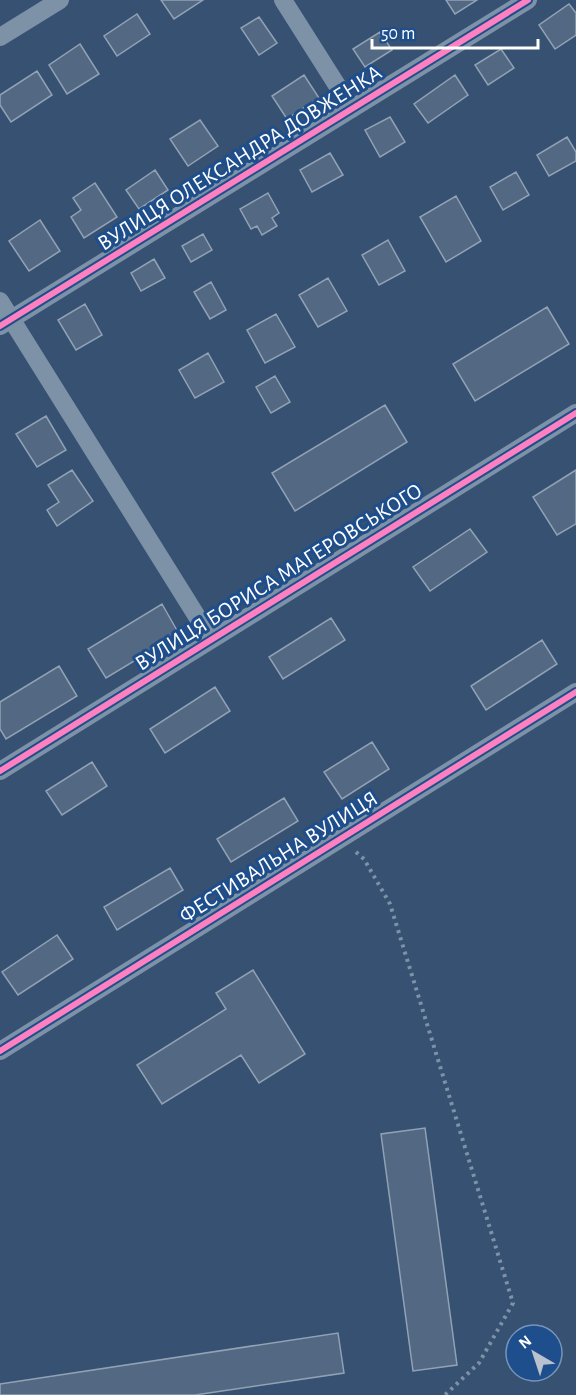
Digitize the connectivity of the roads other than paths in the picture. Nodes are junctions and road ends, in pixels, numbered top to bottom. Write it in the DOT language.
graph roads {
  1 [pos="60,0"];
  2 [pos="283,0"];
  3 [pos="528,0"];
  4 [pos="0,37"];
  5 [pos="352,109"];
  6 [pos="0,301"];
  7 [pos="6,323"];
  8 [pos="576,414"];
  9 [pos="211,639"];
  10 [pos="576,692"];
  11 [pos="0,771"];
  12 [pos="0,1051"];
  1 -- 4 [label="street"];
  2 -- 5 [label="street"];
  3 -- 5 [label="street, ВУЛИЦЯ ОЛЕКСАНДРА ДОВЖЕНКА"];
  5 -- 7 [label="street, ВУЛИЦЯ ОЛЕКСАНДРА ДОВЖЕНКА"];
  6 -- 7 [label="street"];
  7 -- 9 [label="street"];
  8 -- 9 [label="street, ВУЛИЦЯ БОРИСА МАГЕРОВСЬКОГО"];
  9 -- 11 [label="street, ВУЛИЦЯ БОРИСА МАГЕРОВСЬКОГО"];
  10 -- 12 [label="street, ФЕСТИВАЛЬНА ВУЛИЦЯ"];
}
